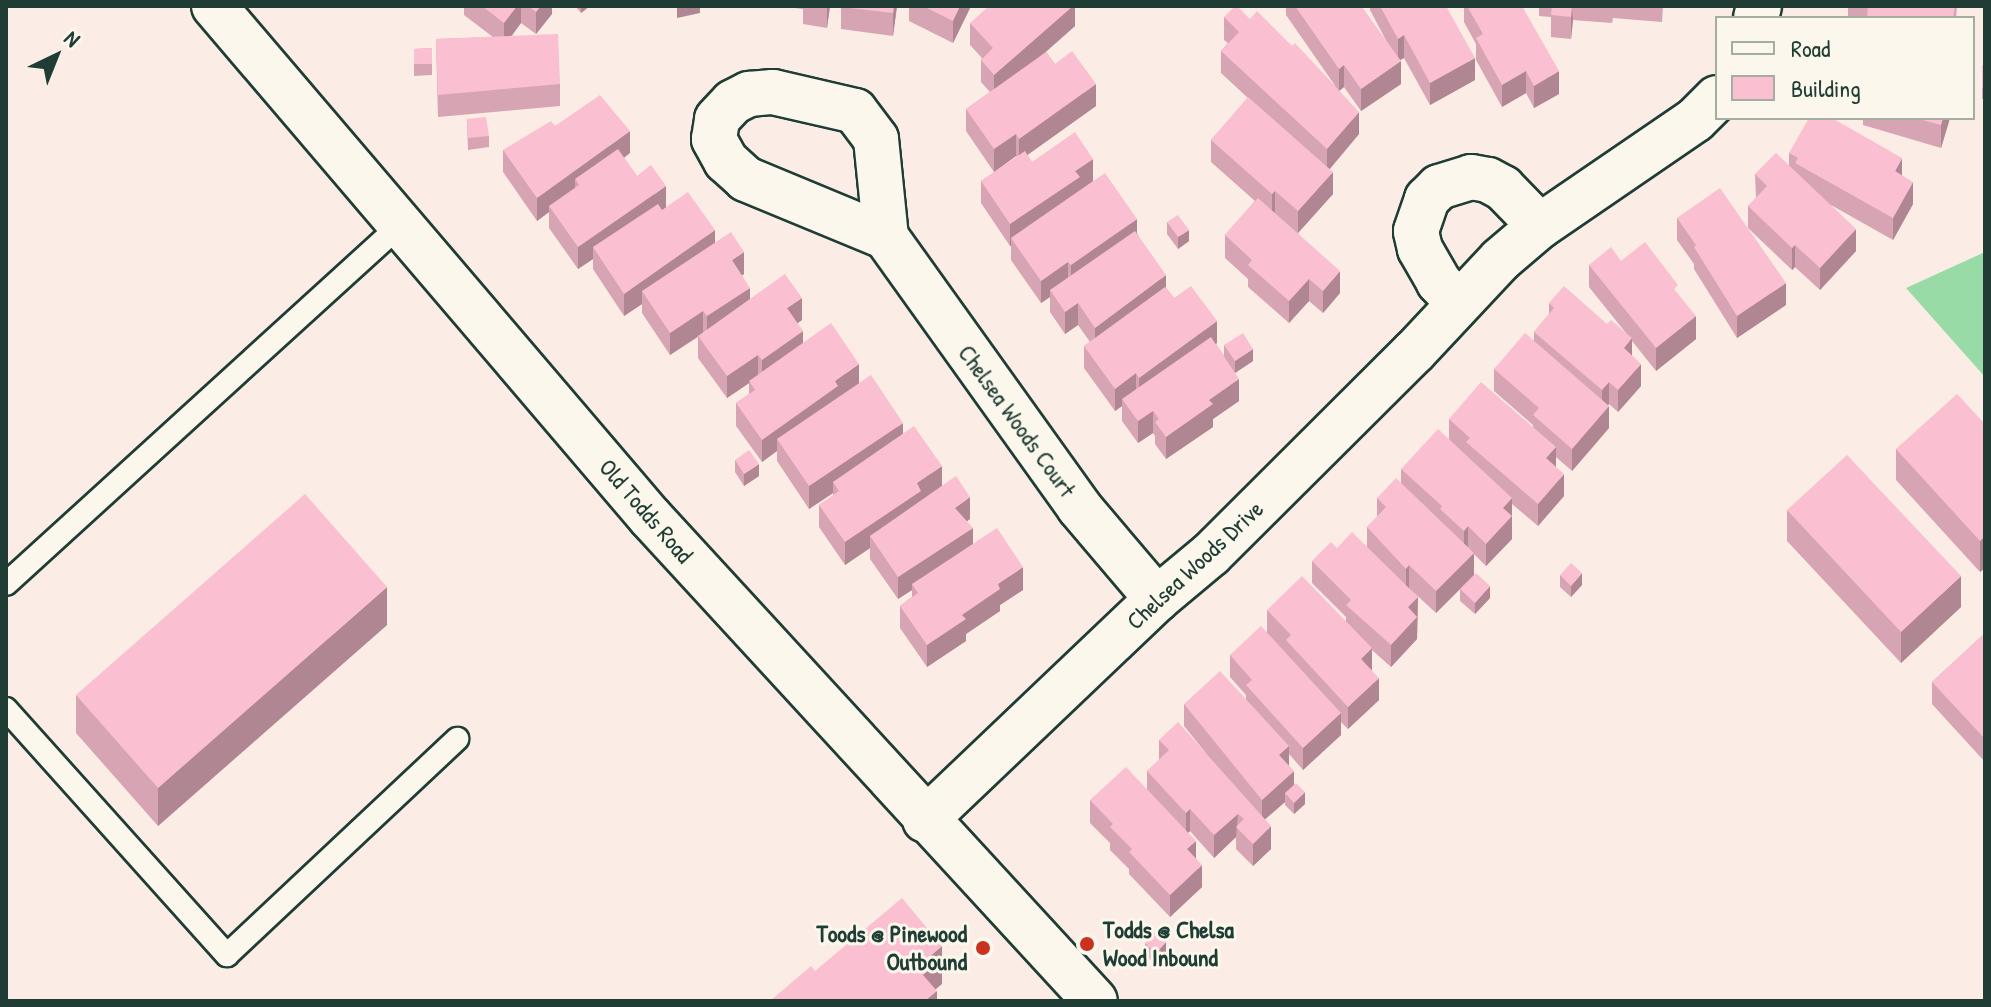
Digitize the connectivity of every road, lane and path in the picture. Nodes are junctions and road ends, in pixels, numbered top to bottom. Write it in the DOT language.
graph roads {
  1 [pos="214,6"];
  2 [pos="1715,100"];
  3 [pos="399,226"];
  4 [pos="1540,226"];
  5 [pos="886,237"];
  6 [pos="1458,302"];
  7 [pos="6,584"];
  8 [pos="1157,599"];
  9 [pos="6,709"];
  10 [pos="457,739"];
  11 [pos="925,820"];
  12 [pos="1095,1001"];
  1 -- 3 [label="street, Old Todds Road"];
  2 -- 4 [label="street, Chelsea Woods Drive"];
  3 -- 7 [label="lane"];
  3 -- 11 [label="street, Old Todds Road"];
  4 -- 6 [label="street, Chelsea Woods Drive"];
  4 -- 6 [label="street"];
  5 -- 8 [label="street, Chelsea Woods Court"];
  6 -- 8 [label="street, Chelsea Woods Drive"];
  8 -- 11 [label="street, Chelsea Woods Drive"];
  9 -- 10 [label="lane"];
  11 -- 12 [label="street, Old Todds Road"];
}
